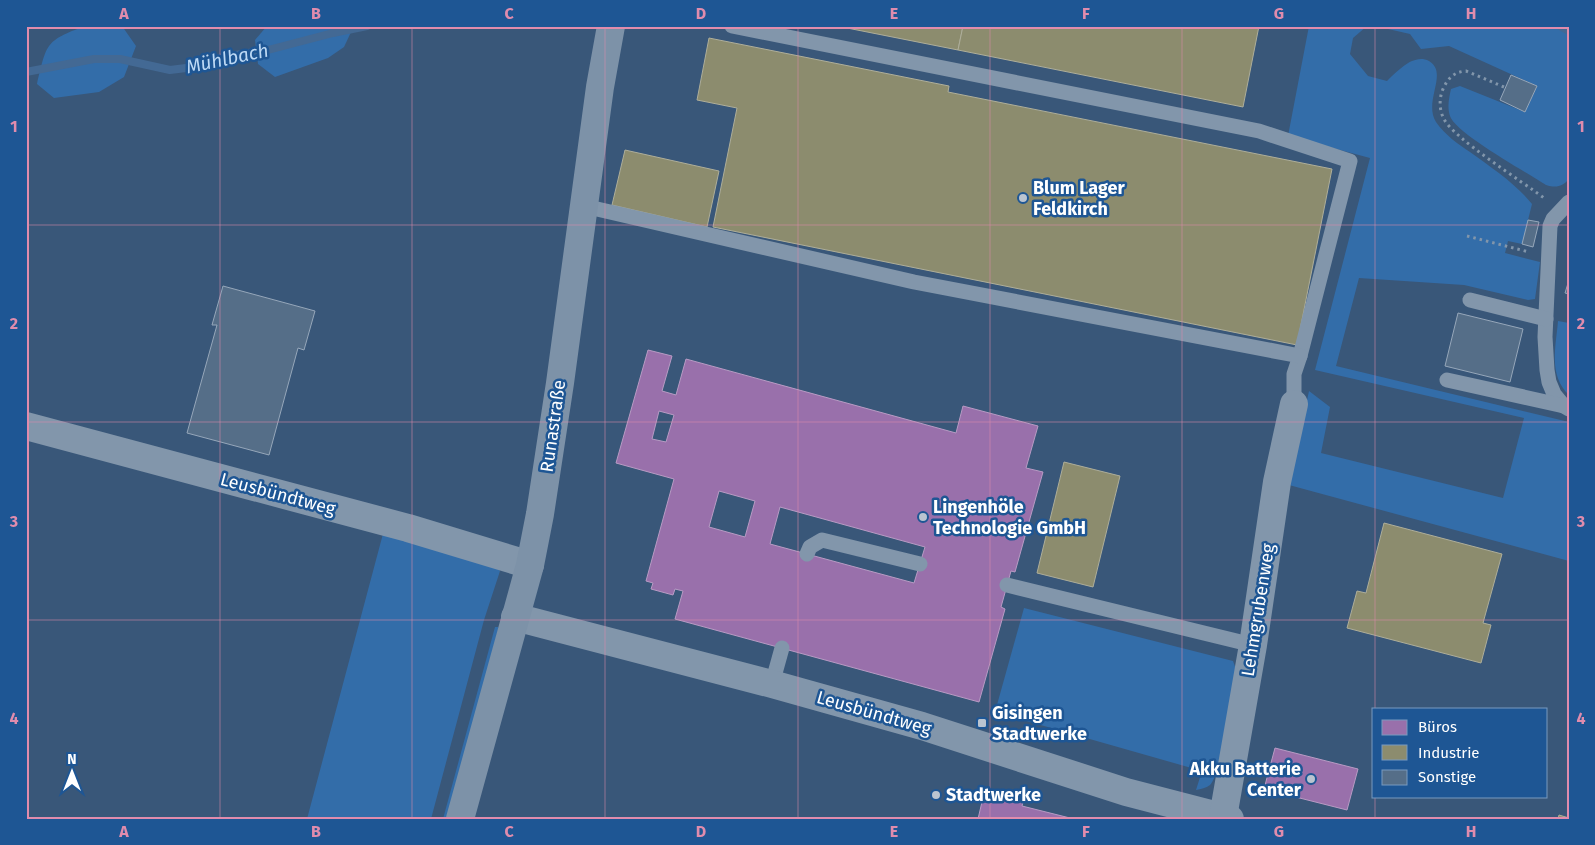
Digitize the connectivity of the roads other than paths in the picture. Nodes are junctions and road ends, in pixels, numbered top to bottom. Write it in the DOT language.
graph roads {
  1 [pos="611,26"];
  2 [pos="732,26"];
  3 [pos="584,206"];
  4 [pos="1564,207"];
  5 [pos="1470,300"];
  6 [pos="1546,319"];
  7 [pos="1300,356"];
  8 [pos="1447,380"];
  9 [pos="1294,404"];
  10 [pos="1566,407"];
  11 [pos="26,426"];
  12 [pos="808,554"];
  13 [pos="920,564"];
  14 [pos="530,565"];
  15 [pos="1007,585"];
  16 [pos="515,618"];
  17 [pos="1253,645"];
  18 [pos="782,648"];
  19 [pos="772,684"];
  20 [pos="1227,818"];
  21 [pos="460,819"];
  1 -- 3 [label="street, Runastraße"];
  2 -- 7 [label="lane"];
  3 -- 7 [label="lane"];
  3 -- 14 [label="street, Runastraße"];
  4 -- 6 [label="lane"];
  5 -- 6 [label="lane"];
  6 -- 10 [label="lane"];
  7 -- 9 [label="lane"];
  8 -- 10 [label="lane"];
  9 -- 17 [label="street, Lehmgrubenweg"];
  11 -- 14 [label="street, Leusbündtweg"];
  12 -- 13 [label="lane"];
  14 -- 16 [label="street, Runastraße"];
  15 -- 17 [label="lane"];
  16 -- 19 [label="street, Leusbündtweg"];
  16 -- 21 [label="street, Runastraße"];
  17 -- 20 [label="street, Lehmgrubenweg"];
  18 -- 19 [label="lane"];
  19 -- 20 [label="street, Leusbündtweg"];
}
